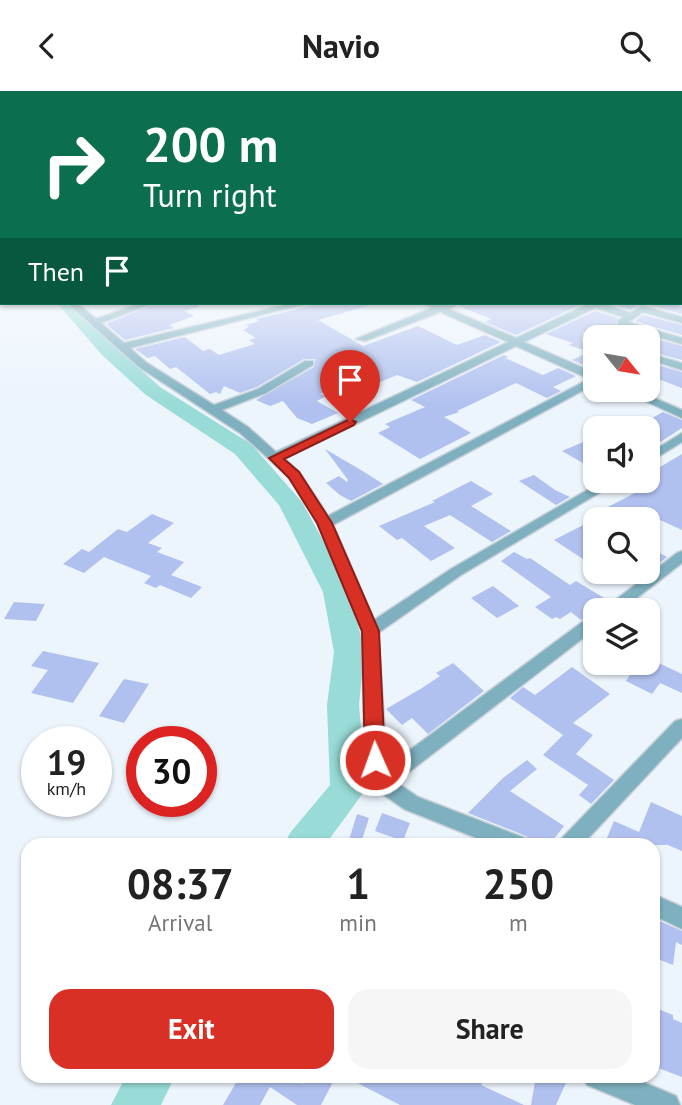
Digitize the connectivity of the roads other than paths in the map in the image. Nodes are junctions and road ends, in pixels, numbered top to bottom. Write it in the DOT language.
graph roads {
  1 [pos="80,310"];
  2 [pos="129,310"];
  3 [pos="274,310"];
  4 [pos="437,310"];
  5 [pos="444,310"];
  6 [pos="582,310"];
  7 [pos="613,310"];
  8 [pos="640,310"];
  9 [pos="647,310"];
  10 [pos="629,316"];
  11 [pos="682,320"];
  12 [pos="93,323"];
  13 [pos="361,339"];
  14 [pos="515,341"];
  15 [pos="682,341"];
  16 [pos="121,347"];
  17 [pos="660,360"];
  18 [pos="309,363"];
  19 [pos="682,367"];
  20 [pos="583,372"];
  21 [pos="583,384"];
  22 [pos="656,403"];
  23 [pos="214,409"];
  24 [pos="682,414"];
  25 [pos="682,437"];
  26 [pos="660,451"];
  27 [pos="275,458"];
  28 [pos="592,493"];
  29 [pos="325,523"];
  30 [pos="682,556"];
  31 [pos="626,598"];
  32 [pos="583,630"];
  33 [pos="370,631"];
  34 [pos="682,726"];
  35 [pos="381,782"];
  36 [pos="501,838"];
  37 [pos="576,838"];
  38 [pos="660,907"];
  39 [pos="682,918"];
  40 [pos="611,1083"];
  41 [pos="653,1102"];
  1 -- 12 [label="street"];
  2 -- 12 [label="street"];
  3 -- 16 [label="street"];
  4 -- 13 [label="street"];
  5 -- 14 [label="street"];
  6 -- 14 [label="street"];
  7 -- 10 [label="street"];
  8 -- 10 [label="street"];
  9 -- 11 [label="street"];
  10 -- 15 [label="street"];
  12 -- 16 [label="street"];
  14 -- 20 [label="street"];
  14 -- 27 [label="street"];
  16 -- 23 [label="street"];
  17 -- 19 [label="street"];
  18 -- 23 [label="street"];
  21 -- 29 [label="street"];
  22 -- 24 [label="street"];
  23 -- 27 [label="street"];
  25 -- 26 [label="street"];
  27 -- 29 [label="street"];
  28 -- 33 [label="street"];
  29 -- 33 [label="street"];
  30 -- 31 [label="street"];
  32 -- 35 [label="street"];
  33 -- 35 [label="street"];
  34 -- 37 [label="street"];
  35 -- 36 [label="street"];
  38 -- 39 [label="street"];
  40 -- 41 [label="street"];
}
